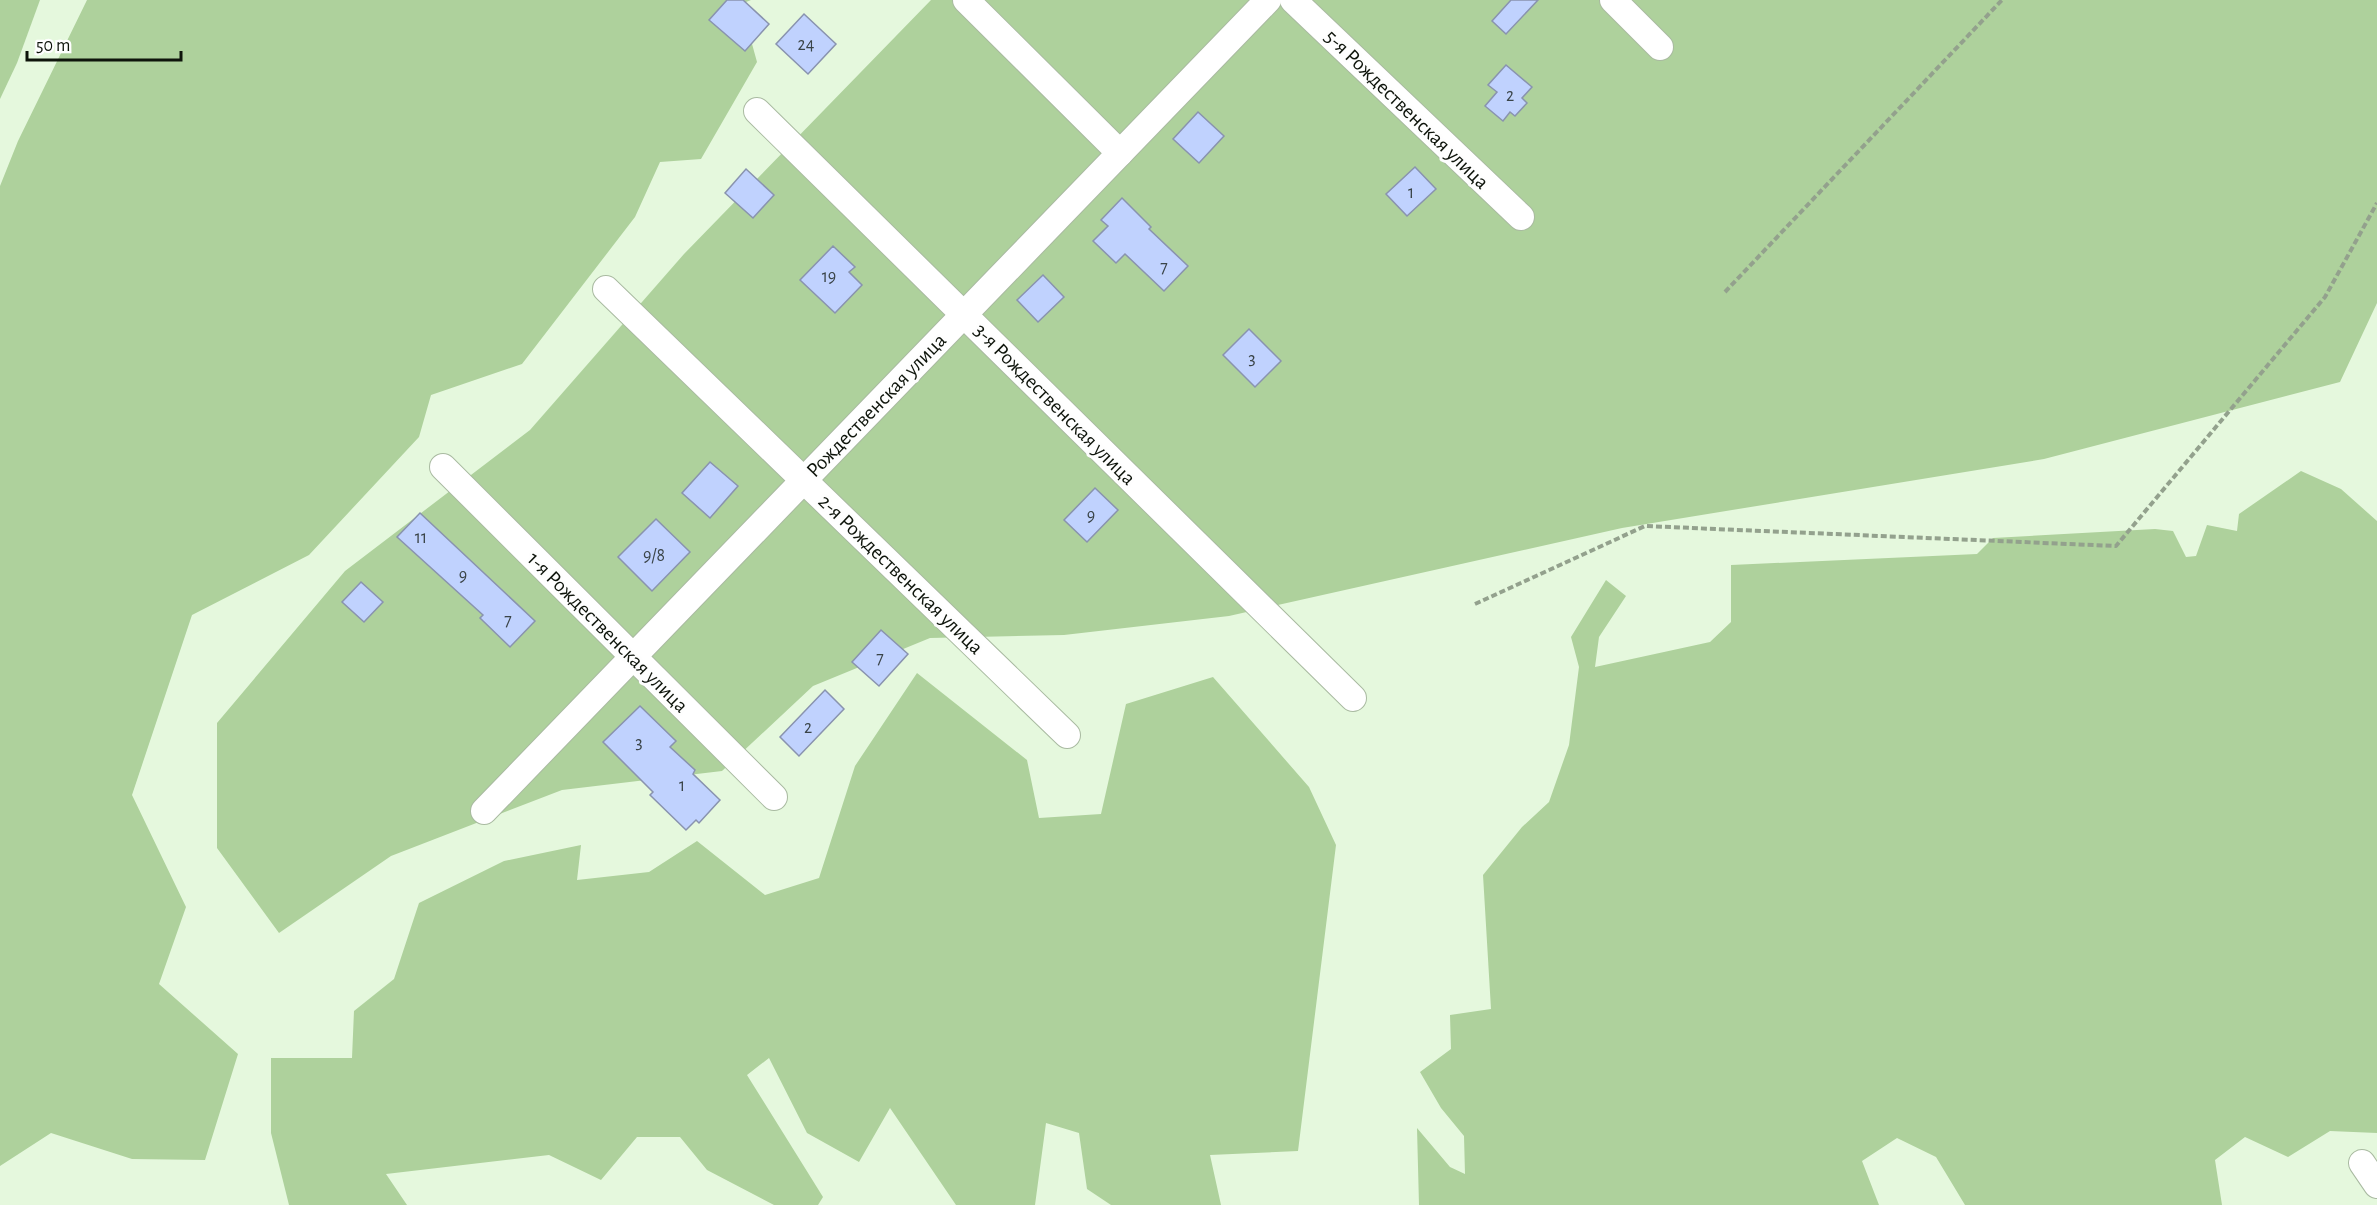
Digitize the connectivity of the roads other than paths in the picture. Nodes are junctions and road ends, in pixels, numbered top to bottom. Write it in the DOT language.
graph roads {
  1 [pos="966,0"];
  2 [pos="1268,0"];
  3 [pos="1293,0"];
  4 [pos="1612,0"];
  5 [pos="1660,47"];
  6 [pos="757,111"];
  7 [pos="1120,153"];
  8 [pos="1521,218"];
  9 [pos="606,289"];
  10 [pos="964,315"];
  11 [pos="443,467"];
  12 [pos="804,480"];
  13 [pos="633,657"];
  14 [pos="1353,698"];
  15 [pos="1067,735"];
  16 [pos="774,797"];
  17 [pos="484,811"];
  18 [pos="2362,1163"];
  19 [pos="2377,1185"];
  1 -- 7 [label="street"];
  2 -- 7 [label="street, Рождественская улица"];
  3 -- 8 [label="street, 5-я Рождественская улица"];
  4 -- 5 [label="street"];
  6 -- 10 [label="street, 3-я Рождественская улица"];
  7 -- 10 [label="street, Рождественская улица"];
  9 -- 12 [label="street, 2-я Рождественская улица"];
  10 -- 12 [label="street, Рождественская улица"];
  10 -- 14 [label="street, 3-я Рождественская улица"];
  11 -- 13 [label="street, 1-я Рождественская улица"];
  12 -- 13 [label="street, Рождественская улица"];
  12 -- 15 [label="street, 2-я Рождественская улица"];
  13 -- 16 [label="street, 1-я Рождественская улица"];
  13 -- 17 [label="street, Рождественская улица"];
  18 -- 19 [label="street"];
}
